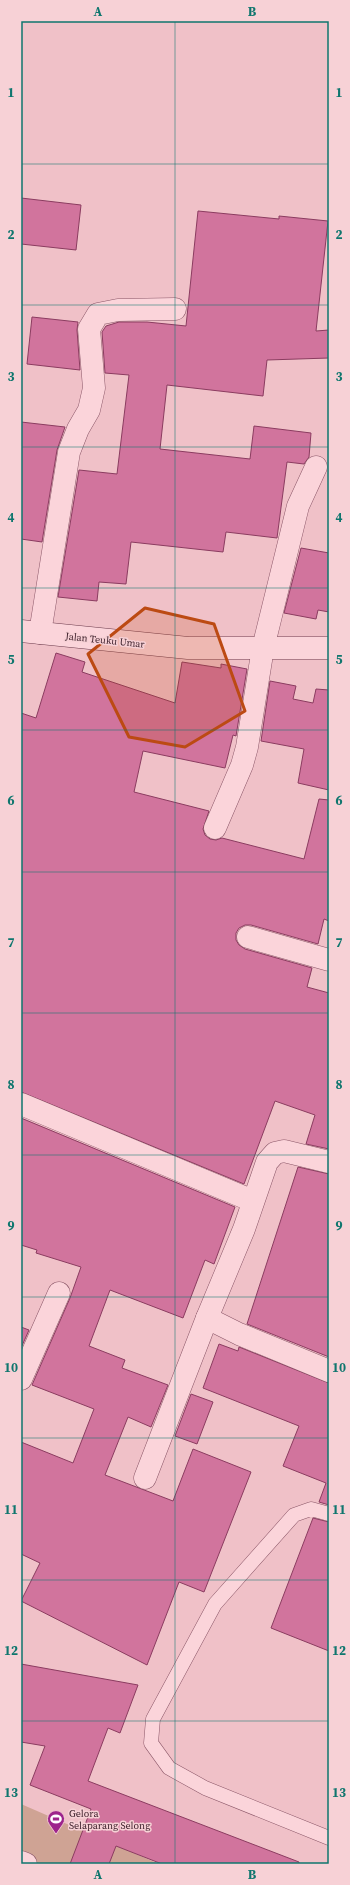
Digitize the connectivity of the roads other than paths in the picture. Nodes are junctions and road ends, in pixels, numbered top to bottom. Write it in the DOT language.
graph roads {
  1 [pos="175,309"];
  2 [pos="316,467"];
  3 [pos="31,632"];
  4 [pos="263,648"];
  5 [pos="329,648"];
  6 [pos="216,828"];
  7 [pos="248,937"];
  8 [pos="329,960"];
  9 [pos="21,1104"];
  10 [pos="329,1162"];
  11 [pos="253,1201"];
  12 [pos="59,1293"];
  13 [pos="207,1318"];
  14 [pos="329,1371"];
  15 [pos="21,1379"];
  16 [pos="145,1478"];
  17 [pos="329,1514"];
  18 [pos="329,1838"];
  19 [pos="21,1862"];
  20 [pos="26,1864"];
  1 -- 3 [label="street"];
  2 -- 4 [label="street"];
  3 -- 4 [label="street, Jalan Teuku Umar"];
  4 -- 5 [label="street, Jalan Teuku Umar"];
  4 -- 6 [label="street"];
  7 -- 8 [label="street"];
  9 -- 11 [label="street"];
  10 -- 11 [label="street"];
  11 -- 13 [label="street"];
  12 -- 15 [label="street"];
  13 -- 14 [label="street"];
  13 -- 16 [label="street"];
  17 -- 18 [label="lane"];
  19 -- 20 [label="street"];
}
